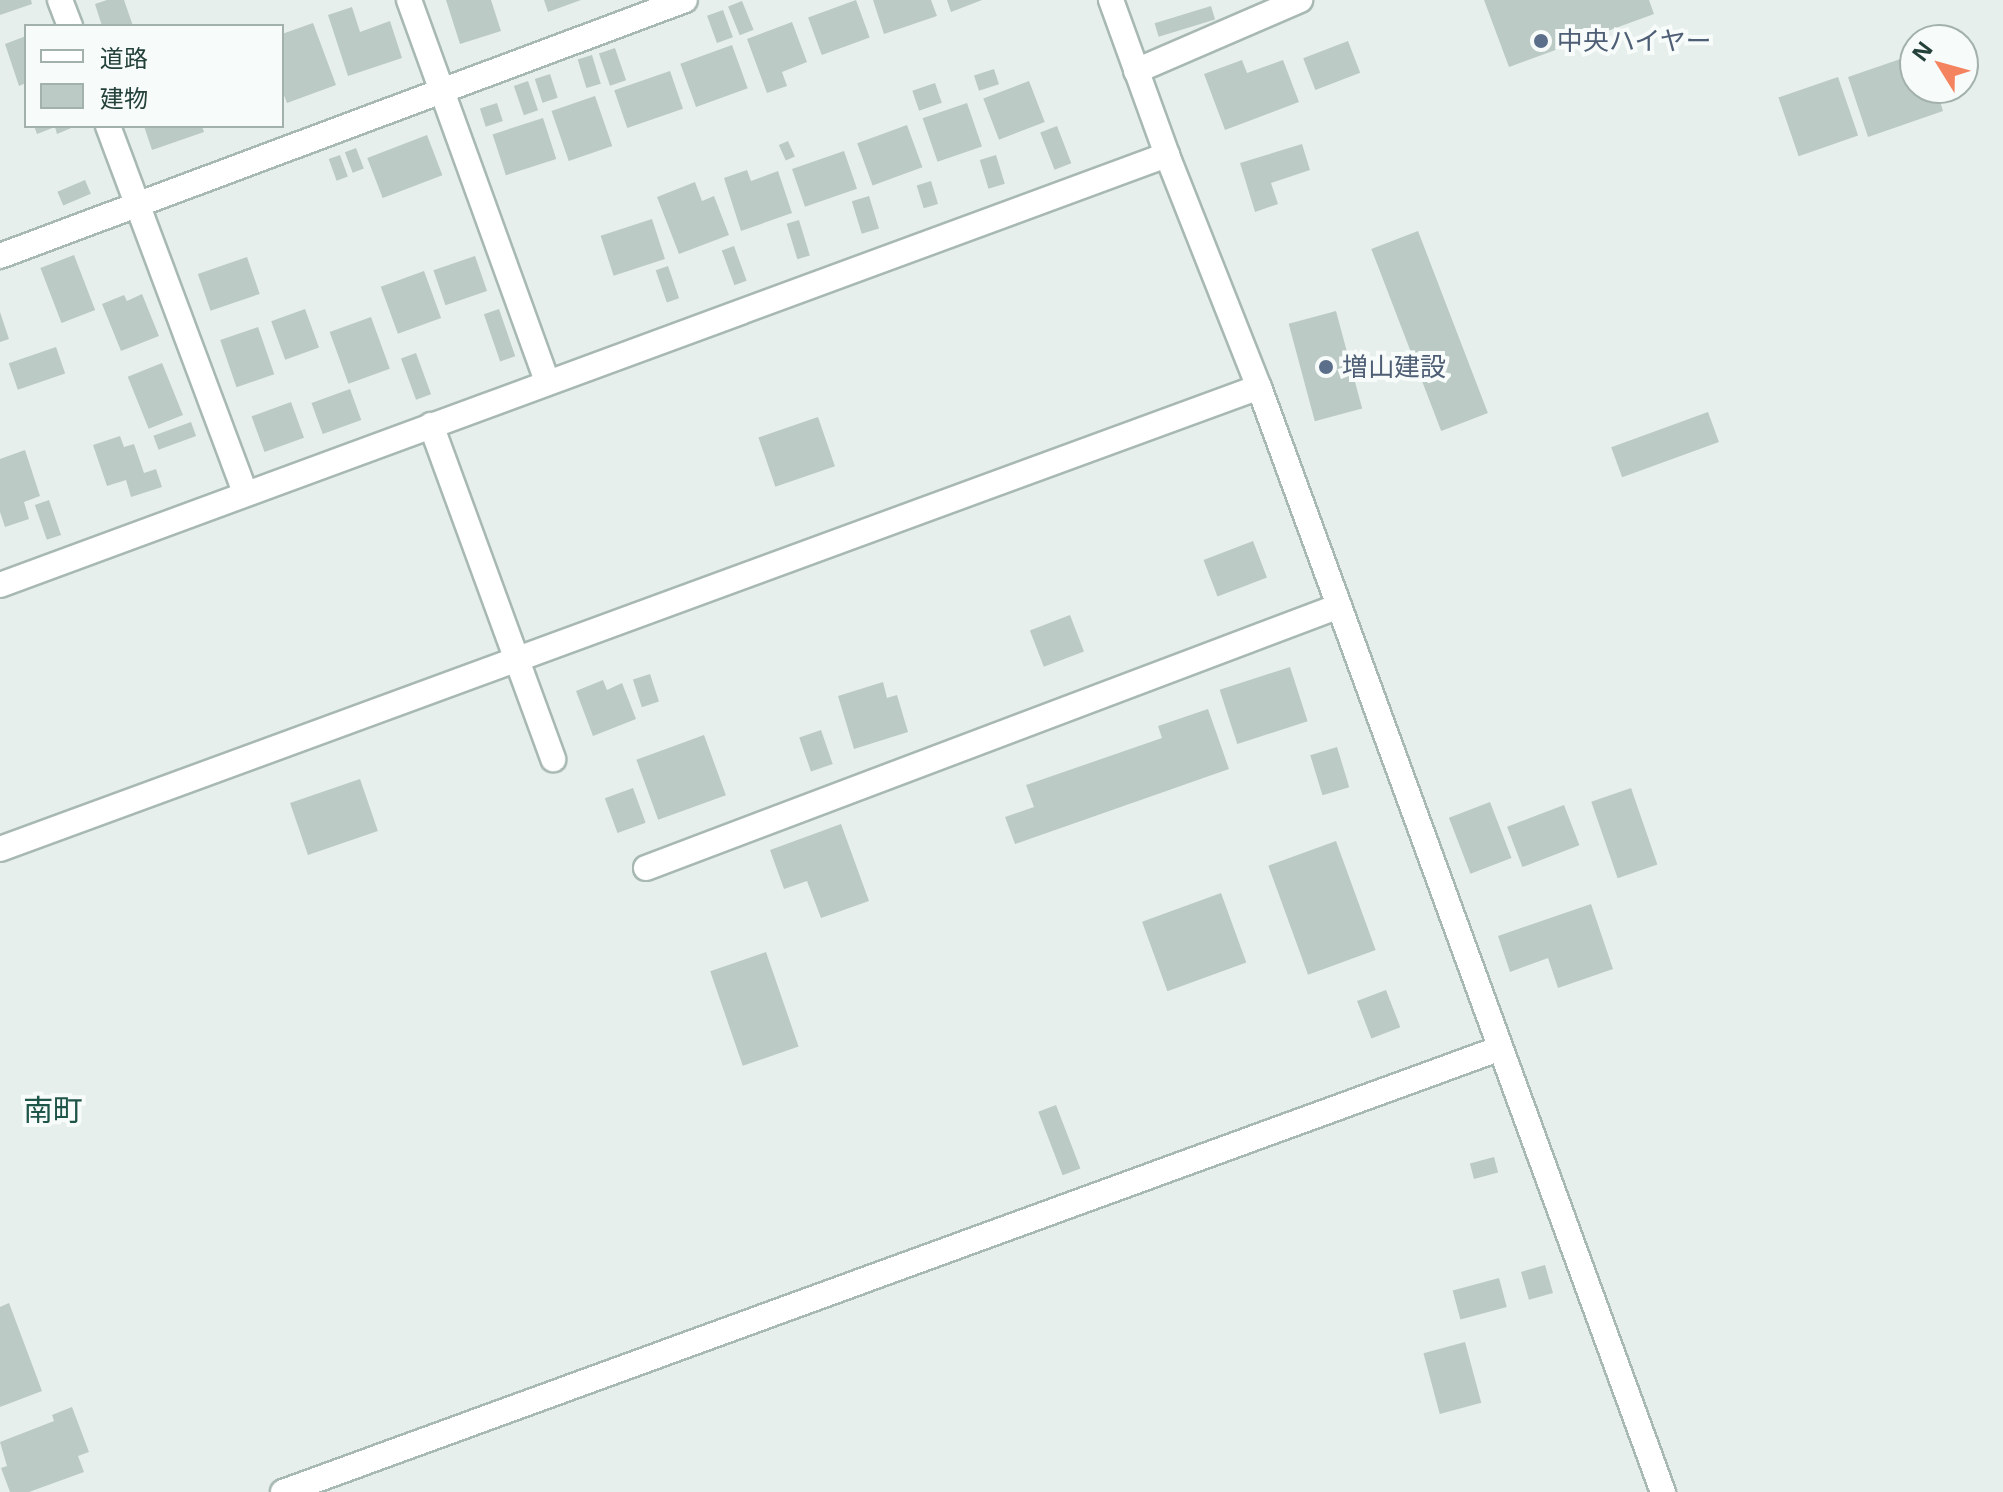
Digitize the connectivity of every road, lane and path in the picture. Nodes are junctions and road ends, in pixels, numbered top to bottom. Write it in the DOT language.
graph roads {
  1 [pos="60,0"];
  2 [pos="409,0"];
  3 [pos="685,0"];
  4 [pos="1111,0"];
  5 [pos="1300,0"];
  6 [pos="69,24"];
  7 [pos="1136,71"];
  8 [pos="440,90"];
  9 [pos="109,128"];
  10 [pos="1167,155"];
  11 [pos="138,204"];
  12 [pos="0,256"];
  13 [pos="547,382"];
  14 [pos="1259,387"];
  15 [pos="431,425"];
  16 [pos="245,493"];
  17 [pos="0,585"];
  18 [pos="1339,606"];
  19 [pos="518,661"];
  20 [pos="553,759"];
  21 [pos="0,849"];
  22 [pos="646,868"];
  23 [pos="1501,1048"];
  24 [pos="283,1492"];
  25 [pos="1663,1492"];
  1 -- 6 [label="street"];
  2 -- 8 [label="street"];
  3 -- 8 [label="street"];
  4 -- 7 [label="street"];
  5 -- 7 [label="street"];
  7 -- 10 [label="street"];
  8 -- 11 [label="street"];
  8 -- 13 [label="street"];
  9 -- 11 [label="street"];
  10 -- 13 [label="street"];
  10 -- 14 [label="street"];
  11 -- 12 [label="street"];
  11 -- 16 [label="street"];
  13 -- 15 [label="street"];
  14 -- 18 [label="street"];
  14 -- 19 [label="street"];
  15 -- 16 [label="street"];
  15 -- 19 [label="street"];
  16 -- 17 [label="street"];
  18 -- 22 [label="street"];
  18 -- 23 [label="street"];
  19 -- 20 [label="street"];
  19 -- 21 [label="street"];
  23 -- 24 [label="street"];
  23 -- 25 [label="street"];
}
